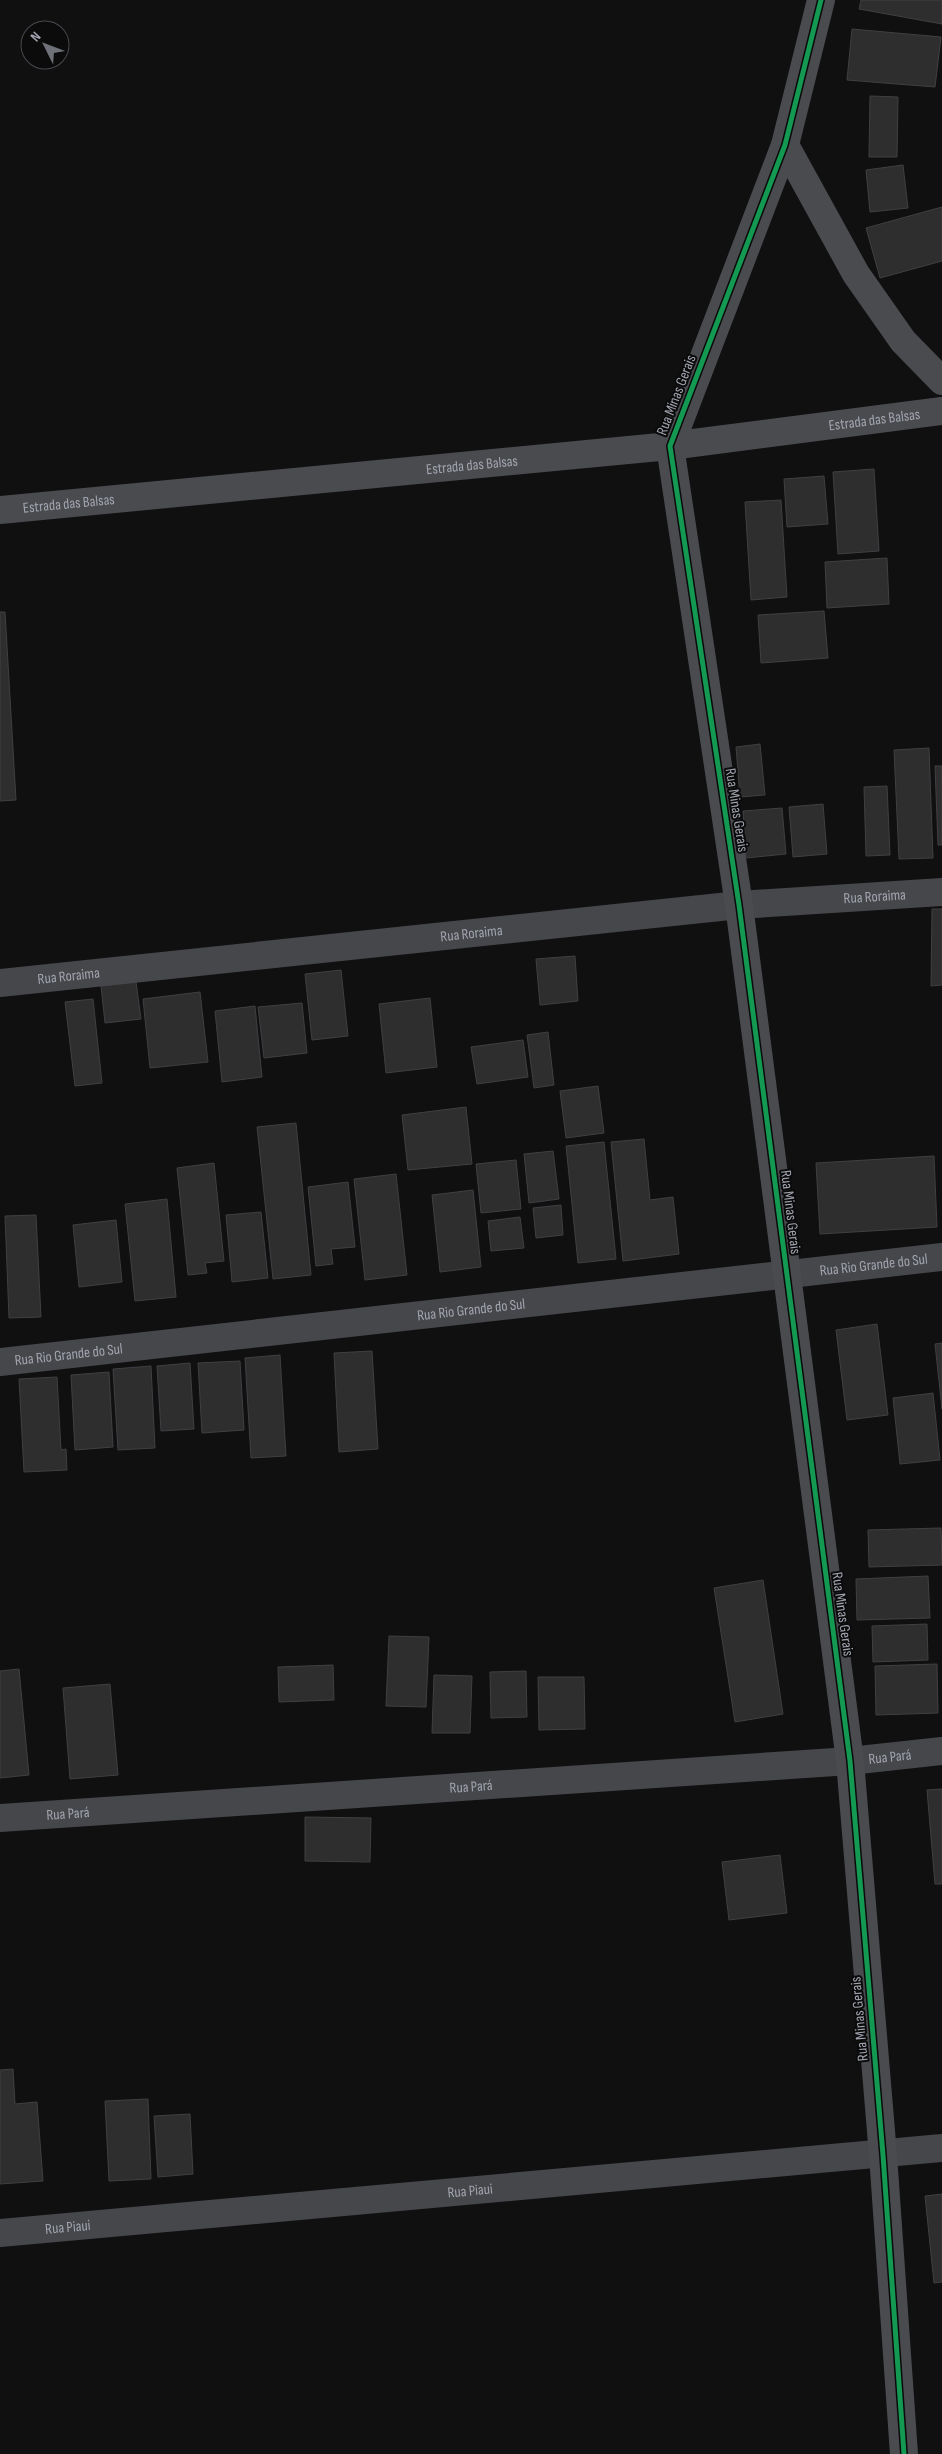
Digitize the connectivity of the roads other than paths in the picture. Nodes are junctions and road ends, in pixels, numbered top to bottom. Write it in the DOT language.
graph roads {
  1 [pos="820,0"];
  2 [pos="785,145"];
  3 [pos="942,381"];
  4 [pos="942,411"];
  5 [pos="670,446"];
  6 [pos="0,510"];
  7 [pos="942,892"];
  8 [pos="739,905"];
  9 [pos="0,983"];
  10 [pos="942,1257"];
  11 [pos="786,1274"];
  12 [pos="0,1362"];
  13 [pos="942,1751"];
  14 [pos="850,1761"];
  15 [pos="0,1818"];
  16 [pos="942,2148"];
  17 [pos="883,2155"];
  18 [pos="0,2233"];
  19 [pos="904,2454"];
  1 -- 2 [label="street, Rua Minas Gerais"];
  2 -- 3 [label="street"];
  2 -- 5 [label="street, Rua Minas Gerais"];
  4 -- 5 [label="street, Estrada das Balsas"];
  5 -- 6 [label="street, Estrada das Balsas"];
  5 -- 8 [label="street, Rua Minas Gerais"];
  7 -- 8 [label="street, Rua Roraima"];
  8 -- 9 [label="street, Rua Roraima"];
  8 -- 11 [label="street, Rua Minas Gerais"];
  10 -- 11 [label="street, Rua Rio Grande do Sul"];
  11 -- 12 [label="street, Rua Rio Grande do Sul"];
  11 -- 14 [label="street, Rua Minas Gerais"];
  13 -- 14 [label="street, Rua Pará"];
  14 -- 15 [label="street, Rua Pará"];
  14 -- 17 [label="street, Rua Minas Gerais"];
  16 -- 17 [label="street, Rua Piaui"];
  17 -- 18 [label="street, Rua Piaui"];
  17 -- 19 [label="street, Rua Minas Gerais"];
}
